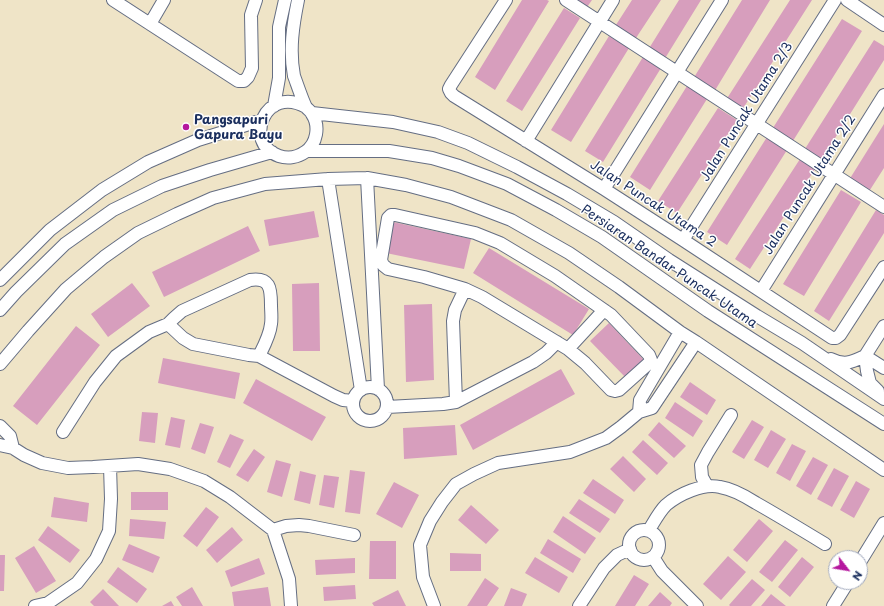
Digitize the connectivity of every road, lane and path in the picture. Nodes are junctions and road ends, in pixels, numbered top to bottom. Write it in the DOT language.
graph roads {
  1 [pos="114,0"];
  2 [pos="164,0"];
  3 [pos="256,0"];
  4 [pos="285,0"];
  5 [pos="298,0"];
  6 [pos="506,0"];
  7 [pos="566,0"];
  8 [pos="613,0"];
  9 [pos="722,0"];
  10 [pos="835,0"];
  11 [pos="847,0"];
  12 [pos="600,22"];
  13 [pos="150,24"];
  14 [pos="884,25"];
  15 [pos="677,72"];
  16 [pos="884,95"];
  17 [pos="274,106"];
  18 [pos="309,110"];
  19 [pos="262,120"];
  20 [pos="756,124"];
  21 [pos="526,141"];
  22 [pos="308,151"];
  23 [pos="272,152"];
  24 [pos="834,174"];
  25 [pos="366,178"];
  26 [pos="328,179"];
  27 [pos="604,189"];
  28 [pos="884,206"];
  29 [pos="683,240"];
  30 [pos="884,267"];
  31 [pos="0,280"];
  32 [pos="465,289"];
  33 [pos="761,291"];
  34 [pos="0,310"];
  35 [pos="604,310"];
  36 [pos="168,324"];
  37 [pos="884,326"];
  38 [pos="680,332"];
  39 [pos="557,342"];
  40 [pos="696,342"];
  41 [pos="802,343"];
  42 [pos="568,349"];
  43 [pos="259,356"];
  44 [pos="866,356"];
  45 [pos="0,364"];
  46 [pos="884,368"];
  47 [pos="378,388"];
  48 [pos="360,390"];
  49 [pos="884,398"];
  50 [pos="353,401"];
  51 [pos="456,402"];
  52 [pos="387,407"];
  53 [pos="639,412"];
  54 [pos="730,415"];
  55 [pos="884,424"];
  56 [pos="0,426"];
  57 [pos="63,432"];
  58 [pos="0,445"];
  59 [pos="13,448"];
  60 [pos="110,466"];
  61 [pos="884,470"];
  62 [pos="707,486"];
  63 [pos="884,523"];
  64 [pos="273,530"];
  65 [pos="650,530"];
  66 [pos="354,535"];
  67 [pos="824,544"];
  68 [pos="630,549"];
  69 [pos="867,550"];
  70 [pos="653,556"];
  71 [pos="843,590"];
  72 [pos="35,606"];
  73 [pos="291,606"];
  74 [pos="434,606"];
  75 [pos="579,606"];
  76 [pos="697,606"];
  77 [pos="833,606"];
  1 -- 13 [label="street"];
  2 -- 13 [label="street"];
  3 -- 13 [label="street"];
  4 -- 17 [label="street"];
  5 -- 18 [label="street"];
  6 -- 21 [label="street, Jalan Puncak Utama 2"];
  7 -- 12 [label="street"];
  8 -- 12 [label="street"];
  9 -- 15 [label="street"];
  10 -- 20 [label="street, Jalan Puncak Utama 2/3"];
  11 -- 14 [label="street"];
  12 -- 15 [label="street"];
  12 -- 21 [label="street"];
  15 -- 20 [label="street"];
  15 -- 27 [label="street"];
  16 -- 24 [label="street, Jalan Puncak Utama 2/2"];
  17 -- 18 [label="street"];
  17 -- 19 [label="street"];
  18 -- 22 [label="street"];
  18 -- 41 [label="street, Persiaran Bandar Puncak Utama"];
  19 -- 23 [label="street"];
  19 -- 31 [label="street"];
  20 -- 24 [label="street"];
  20 -- 29 [label="street, Jalan Puncak Utama 2/3"];
  21 -- 27 [label="street, Jalan Puncak Utama 2"];
  22 -- 23 [label="street"];
  22 -- 55 [label="street, Persiaran Bandar Puncak Utama"];
  23 -- 34 [label="street"];
  24 -- 28 [label="street"];
  24 -- 33 [label="street, Jalan Puncak Utama 2/2"];
  25 -- 26 [label="street"];
  25 -- 38 [label="street"];
  25 -- 47 [label="street"];
  26 -- 45 [label="street"];
  26 -- 48 [label="street"];
  27 -- 29 [label="street, Jalan Puncak Utama 2"];
  29 -- 33 [label="street, Jalan Puncak Utama 2"];
  30 -- 33 [label="street, Jalan Puncak Utama 2"];
  32 -- 35 [label="street"];
  32 -- 39 [label="street"];
  32 -- 51 [label="street"];
  35 -- 42 [label="street"];
  35 -- 42 [label="street"];
  36 -- 43 [label="street"];
  36 -- 43 [label="street"];
  36 -- 57 [label="street"];
  37 -- 44 [label="street"];
  38 -- 40 [label="street"];
  38 -- 53 [label="street"];
  39 -- 42 [label="street"];
  39 -- 51 [label="street"];
  40 -- 53 [label="street"];
  40 -- 61 [label="street"];
  41 -- 44 [label="street"];
  41 -- 49 [label="street, Persiaran Bandar Puncak Utama"];
  43 -- 50 [label="street"];
  44 -- 46 [label="street"];
  44 -- 49 [label="street"];
  47 -- 48 [label="street"];
  47 -- 52 [label="street"];
  48 -- 50 [label="street"];
  50 -- 52 [label="street"];
  51 -- 52 [label="street"];
  53 -- 74 [label="street"];
  54 -- 62 [label="street"];
  56 -- 59 [label="street"];
  58 -- 59 [label="street"];
  59 -- 60 [label="street"];
  60 -- 64 [label="street"];
  60 -- 72 [label="street"];
  62 -- 65 [label="street"];
  62 -- 67 [label="street"];
  63 -- 69 [label="street"];
  64 -- 66 [label="street"];
  64 -- 73 [label="street"];
  65 -- 68 [label="street"];
  65 -- 70 [label="street"];
  68 -- 70 [label="street"];
  68 -- 75 [label="street"];
  70 -- 76 [label="street"];
  71 -- 77 [label="street"];
}
